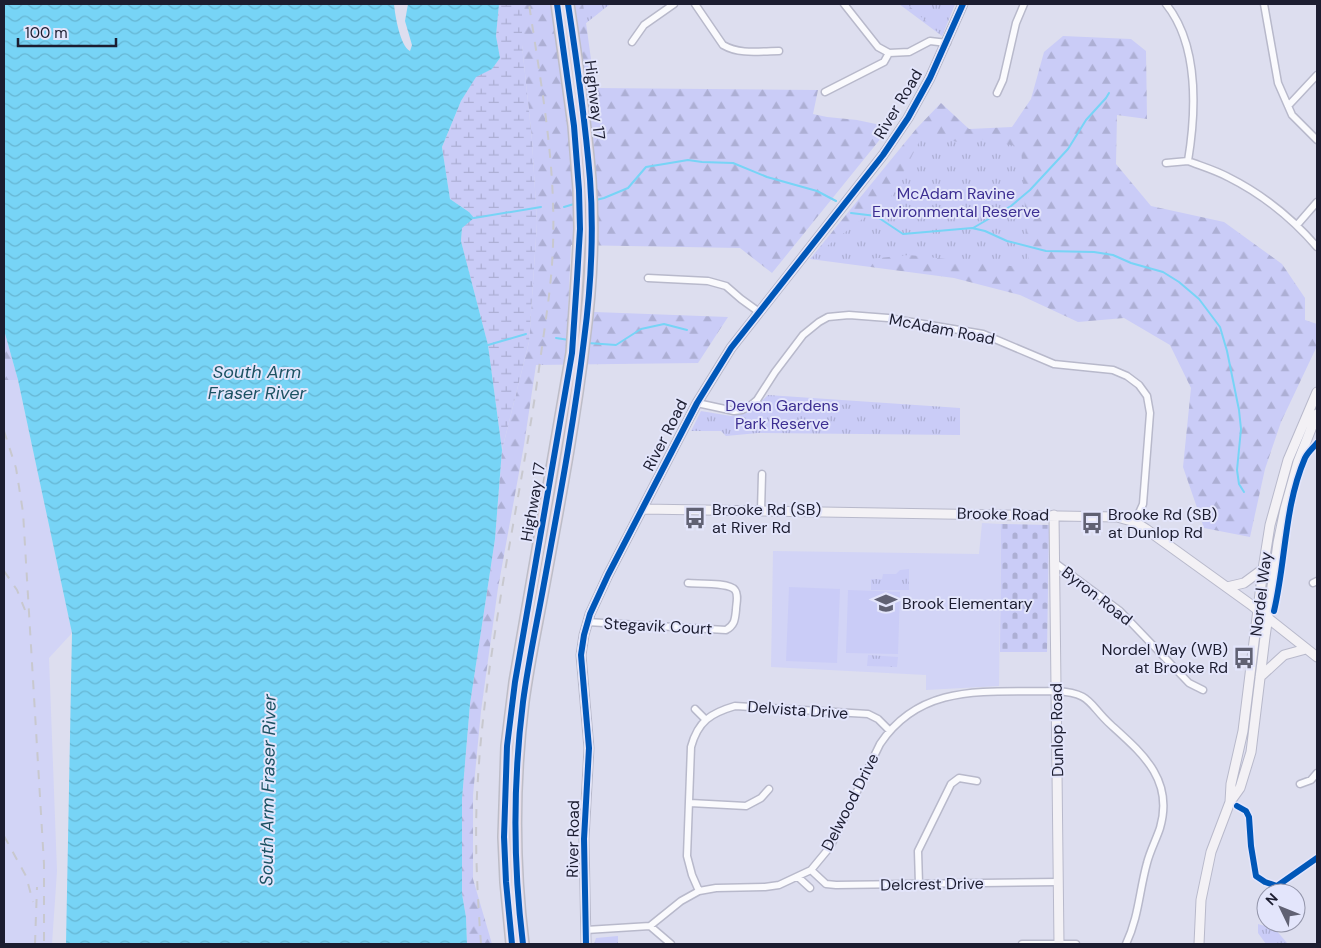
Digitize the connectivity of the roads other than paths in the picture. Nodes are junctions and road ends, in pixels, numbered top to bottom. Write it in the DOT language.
graph roads {
  1 [pos="557,4"];
  2 [pos="568,4"];
  3 [pos="674,4"];
  4 [pos="695,4"];
  5 [pos="844,4"];
  6 [pos="963,4"];
  7 [pos="1024,4"];
  8 [pos="1166,4"];
  9 [pos="1264,4"];
  10 [pos="632,42"];
  11 [pos="946,43"];
  12 [pos="779,51"];
  13 [pos="889,53"];
  14 [pos="1317,75"];
  15 [pos="825,92"];
  16 [pos="997,93"];
  17 [pos="1288,106"];
  18 [pos="1317,140"];
  19 [pos="1188,161"];
  20 [pos="1166,163"];
  21 [pos="584,181"];
  22 [pos="1317,202"];
  23 [pos="1297,225"];
  24 [pos="1317,246"];
  25 [pos="648,278"];
  26 [pos="760,312"];
  27 [pos="577,352"];
  28 [pos="1317,392"];
  29 [pos="697,403"];
  30 [pos="1317,414"];
  31 [pos="762,474"];
  32 [pos="643,509"];
  33 [pos="761,512"];
  34 [pos="1054,515"];
  35 [pos="1134,522"];
  36 [pos="1054,562"];
  37 [pos="1263,568"];
  38 [pos="688,583"];
  39 [pos="1227,587"];
  40 [pos="1259,611"];
  41 [pos="1268,619"];
  42 [pos="587,622"];
  43 [pos="1306,649"];
  44 [pos="1317,657"];
  45 [pos="1260,677"];
  46 [pos="1056,690"];
  47 [pos="1203,690"];
  48 [pos="695,709"];
  49 [pos="705,719"];
  50 [pos="889,730"];
  51 [pos="1317,773"];
  52 [pos="977,781"];
  53 [pos="1300,784"];
  54 [pos="769,789"];
  55 [pos="1230,802"];
  56 [pos="690,803"];
  57 [pos="811,870"];
  58 [pos="798,877"];
  59 [pos="1058,882"];
  60 [pos="919,884"];
  61 [pos="810,888"];
  62 [pos="699,891"];
  63 [pos="650,926"];
  64 [pos="586,930"];
  65 [pos="512,944"];
  66 [pos="523,944"];
  67 [pos="586,944"];
  68 [pos="671,944"];
  69 [pos="1022,944"];
  70 [pos="1059,944"];
  71 [pos="1076,944"];
  72 [pos="1126,944"];
  73 [pos="1199,944"];
  1 -- 21 [label="highway, Highway 17"];
  2 -- 21 [label="highway, Highway 17"];
  3 -- 10 [label="street"];
  4 -- 12 [label="street"];
  5 -- 13 [label="street"];
  6 -- 11 [label="street, River Road"];
  7 -- 16 [label="street"];
  8 -- 19 [label="street"];
  9 -- 17 [label="street"];
  11 -- 13 [label="street"];
  11 -- 26 [label="street, River Road"];
  13 -- 15 [label="street"];
  14 -- 17 [label="street"];
  17 -- 18 [label="street"];
  19 -- 20 [label="street"];
  19 -- 23 [label="street"];
  21 -- 27 [label="highway, Highway 17"];
  22 -- 23 [label="street"];
  23 -- 24 [label="street"];
  25 -- 26 [label="street"];
  26 -- 29 [label="street, River Road"];
  27 -- 65 [label="highway, Highway 17"];
  27 -- 66 [label="highway, Highway 17"];
  28 -- 37 [label="street, Nordel Way"];
  29 -- 32 [label="street, River Road"];
  29 -- 35 [label="street, McAdam Road"];
  30 -- 41 [label="street, Nordel Way"];
  31 -- 33 [label="street"];
  32 -- 33 [label="street, Brooke Road"];
  32 -- 42 [label="street, River Road"];
  33 -- 34 [label="street, Brooke Road"];
  34 -- 35 [label="street, Brooke Road"];
  34 -- 36 [label="street, Dunlop Road"];
  35 -- 39 [label="street, Brooke Road"];
  36 -- 46 [label="street, Dunlop Road"];
  36 -- 47 [label="street, Byron Road"];
  37 -- 39 [label="street"];
  37 -- 40 [label="street, Nordel Way"];
  38 -- 42 [label="street, Stegavik Court"];
  39 -- 40 [label="street, Brooke Road"];
  40 -- 41 [label="street, Brooke Road"];
  40 -- 55 [label="street, Nordel Way"];
  41 -- 43 [label="street, Brooke Road"];
  41 -- 45 [label="street, Nordel Way"];
  42 -- 64 [label="street, River Road"];
  43 -- 44 [label="street, Brooke Road"];
  43 -- 45 [label="street"];
  45 -- 55 [label="street, Nordel Way"];
  46 -- 50 [label="street, Delwood Drive"];
  46 -- 59 [label="street, Dunlop Road"];
  46 -- 72 [label="street, Delwood Drive"];
  48 -- 49 [label="street"];
  49 -- 50 [label="street, Delvista Drive"];
  49 -- 56 [label="street"];
  50 -- 57 [label="street, Delwood Drive"];
  51 -- 53 [label="street"];
  52 -- 60 [label="street"];
  54 -- 56 [label="street"];
  55 -- 73 [label="street, Nordel Way"];
  56 -- 62 [label="street"];
  57 -- 58 [label="street, Delwood Drive"];
  57 -- 60 [label="street, Delcrest Drive"];
  58 -- 61 [label="street"];
  58 -- 62 [label="street, Delwood Drive"];
  59 -- 60 [label="street, Delcrest Drive"];
  59 -- 70 [label="street, Dunlop Road"];
  62 -- 63 [label="street, Delwood Drive"];
  63 -- 64 [label="street"];
  63 -- 68 [label="street"];
  64 -- 67 [label="street, River Road"];
  69 -- 70 [label="street"];
  70 -- 71 [label="street"];
}
